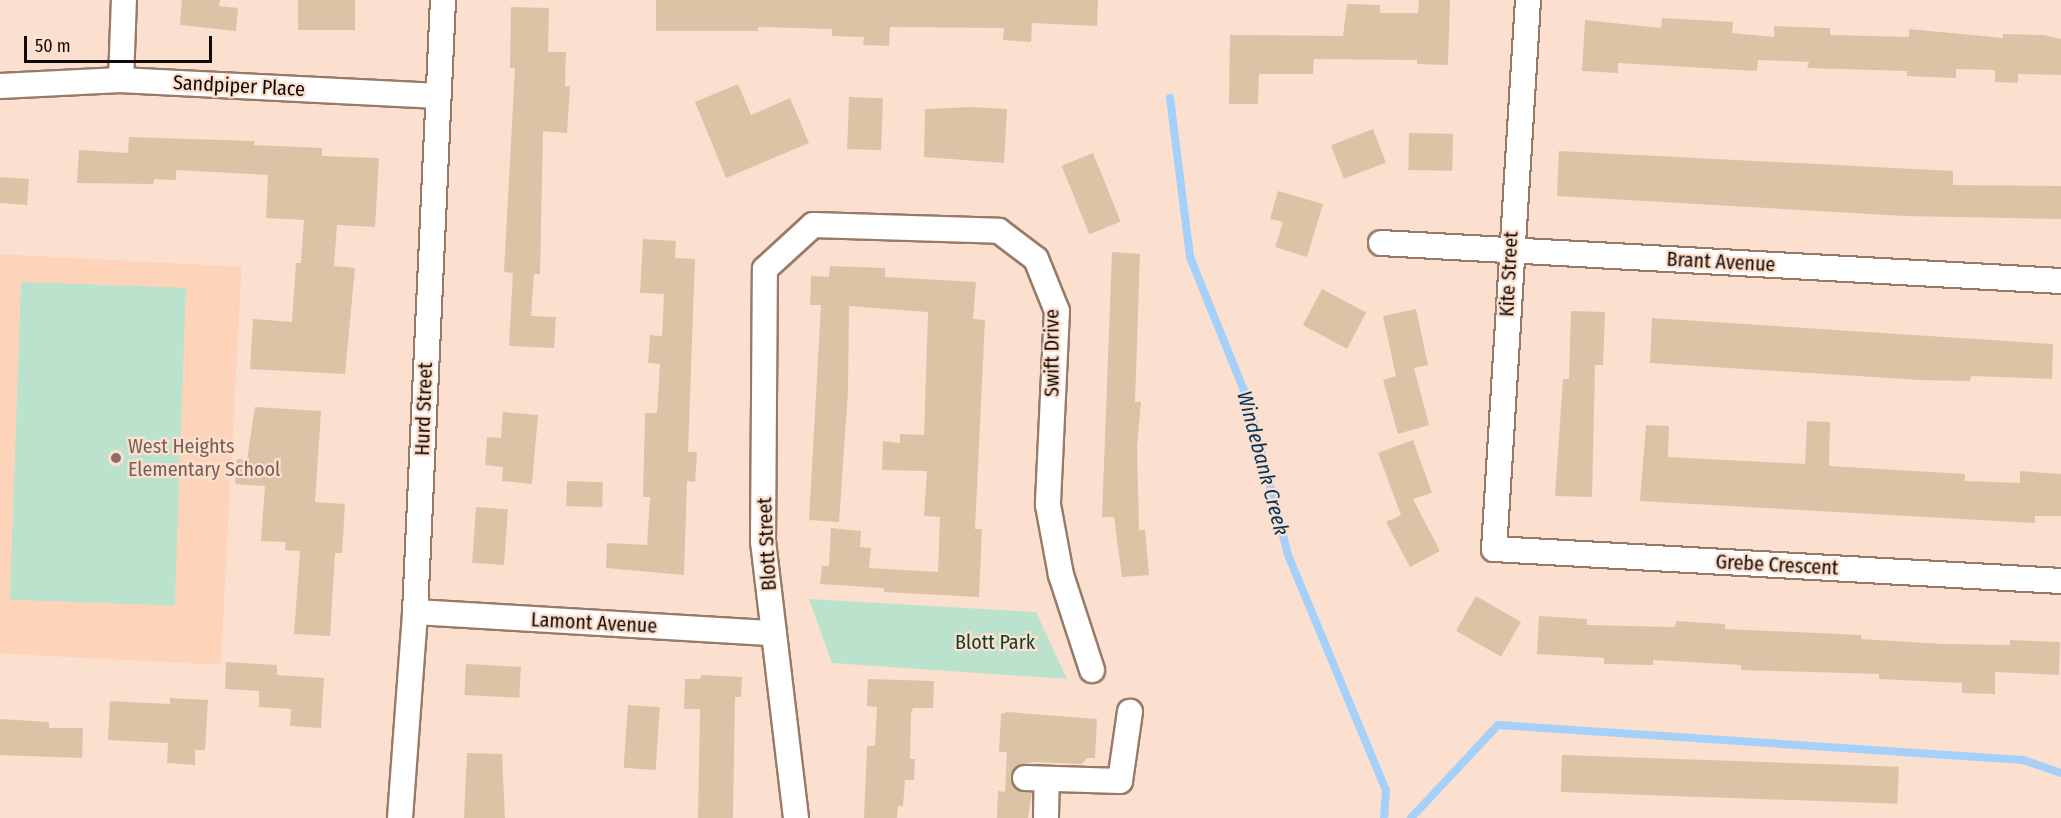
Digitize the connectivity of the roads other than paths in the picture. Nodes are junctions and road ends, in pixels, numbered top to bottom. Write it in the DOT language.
graph roads {
  1 [pos="124,0"];
  2 [pos="443,0"];
  3 [pos="1528,0"];
  4 [pos="121,80"];
  5 [pos="0,86"];
  6 [pos="437,96"];
  7 [pos="1381,243"];
  8 [pos="1510,249"];
  9 [pos="765,269"];
  10 [pos="2061,281"];
  11 [pos="1494,549"];
  12 [pos="2061,581"];
  13 [pos="415,612"];
  14 [pos="773,633"];
  15 [pos="1092,670"];
  16 [pos="1130,712"];
  17 [pos="400,818"];
  18 [pos="796,818"];
  19 [pos="1046,818"];
  1 -- 4 [label="street"];
  2 -- 6 [label="street, Hurd Street"];
  3 -- 8 [label="street, Kite Street"];
  4 -- 5 [label="street, Sandpiper Place"];
  4 -- 6 [label="street, Sandpiper Place"];
  6 -- 13 [label="street, Hurd Street"];
  7 -- 8 [label="street, Brant Avenue"];
  8 -- 10 [label="street, Brant Avenue"];
  8 -- 11 [label="street, Kite Street"];
  9 -- 14 [label="street, Blott Street"];
  9 -- 15 [label="street, Swift Drive"];
  11 -- 12 [label="street, Grebe Crescent"];
  13 -- 14 [label="street, Lamont Avenue"];
  13 -- 17 [label="street, Hurd Street"];
  14 -- 18 [label="street, Blott Street"];
  16 -- 19 [label="street"];
}
